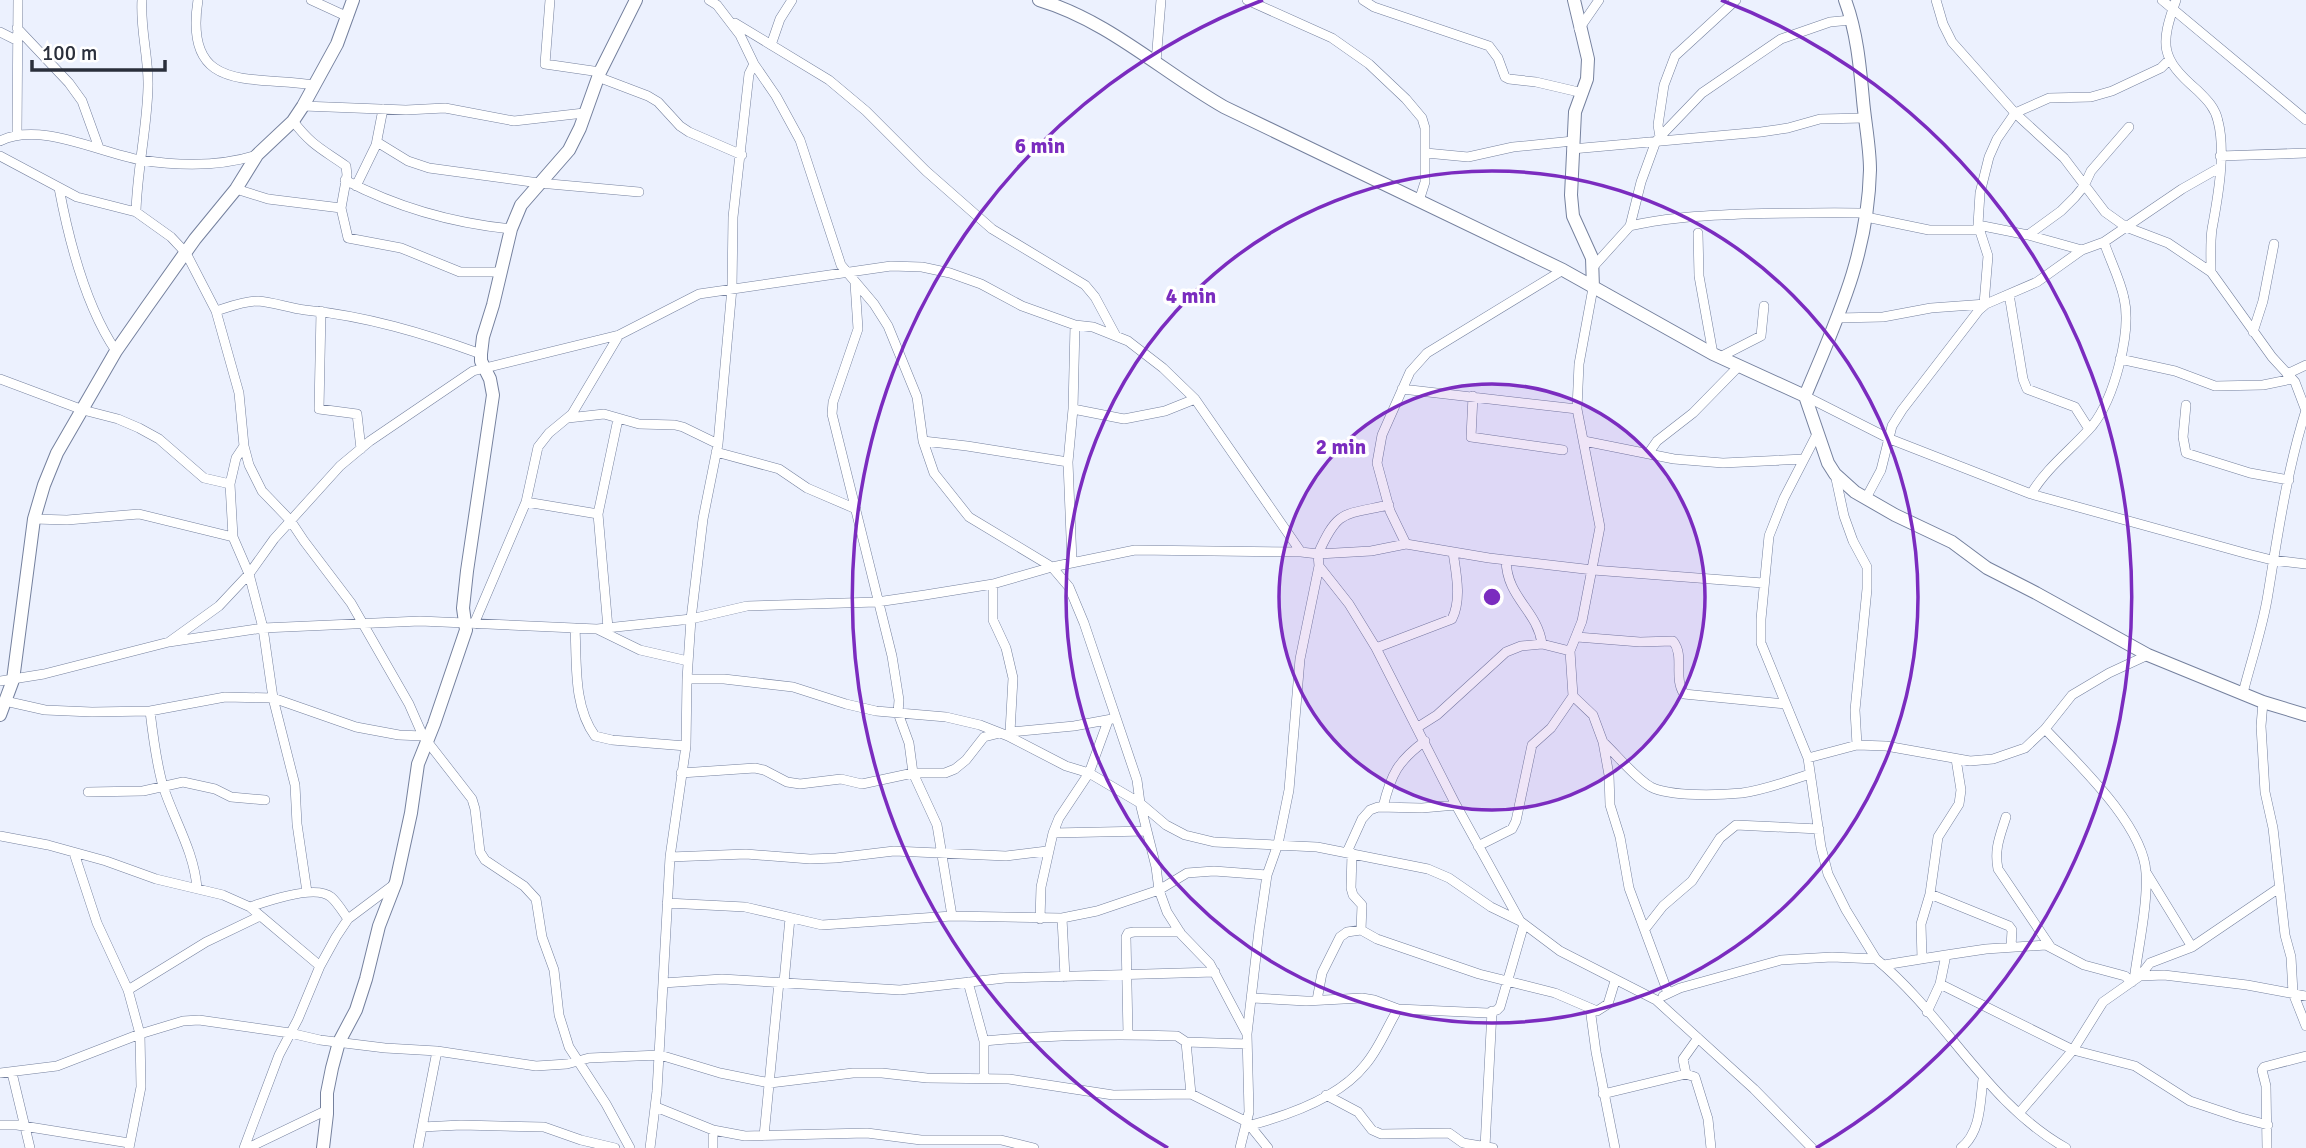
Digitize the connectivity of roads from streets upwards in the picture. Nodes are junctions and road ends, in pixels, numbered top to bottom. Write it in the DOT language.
graph roads {
  1 [pos="18,0"];
  2 [pos="142,0"];
  3 [pos="198,0"];
  4 [pos="311,0"];
  5 [pos="353,0"];
  6 [pos="550,0"];
  7 [pos="636,0"];
  8 [pos="792,0"];
  9 [pos="1039,0"];
  10 [pos="1161,0"];
  11 [pos="1247,0"];
  12 [pos="1574,0"];
  13 [pos="1599,0"];
  14 [pos="1737,0"];
  15 [pos="1845,0"];
  16 [pos="1936,0"];
  17 [pos="2162,0"];
  18 [pos="1365,1"];
  19 [pos="713,2"];
  20 [pos="2174,5"];
  21 [pos="348,17"];
  22 [pos="730,20"];
  23 [pos="1851,20"];
  24 [pos="17,27"];
  25 [pos="1580,29"];
  26 [pos="0,32"];
  27 [pos="16,40"];
  28 [pos="771,45"];
  29 [pos="2168,61"];
  30 [pos="1156,62"];
  31 [pos="754,64"];
  32 [pos="599,75"];
  33 [pos="315,85"];
  34 [pos="1583,93"];
  35 [pos="303,106"];
  36 [pos="383,109"];
  37 [pos="584,113"];
  38 [pos="2015,113"];
  39 [pos="1864,118"];
  40 [pos="2306,120"];
  41 [pos="293,121"];
  42 [pos="2129,127"];
  43 [pos="17,134"];
  44 [pos="1658,139"];
  45 [pos="0,141"];
  46 [pos="377,142"];
  47 [pos="1572,145"];
  48 [pos="99,148"];
  49 [pos="1426,153"];
  50 [pos="2306,153"];
  51 [pos="257,155"];
  52 [pos="742,155"];
  53 [pos="0,156"];
  54 [pos="2220,156"];
  55 [pos="139,159"];
  56 [pos="2219,168"];
  57 [pos="345,180"];
  58 [pos="539,183"];
  59 [pos="356,186"];
  60 [pos="2084,186"];
  61 [pos="59,188"];
  62 [pos="236,188"];
  63 [pos="639,192"];
  64 [pos="1419,201"];
  65 [pos="341,208"];
  66 [pos="136,212"];
  67 [pos="1866,215"];
  68 [pos="1630,226"];
  69 [pos="2126,227"];
  70 [pos="1979,228"];
  71 [pos="511,229"];
  72 [pos="1698,233"];
  73 [pos="2028,235"];
  74 [pos="2104,242"];
  75 [pos="2274,244"];
  76 [pos="2082,250"];
  77 [pos="186,253"];
  78 [pos="1593,267"];
  79 [pos="1563,270"];
  80 [pos="500,272"];
  81 [pos="2211,272"];
  82 [pos="848,273"];
  83 [pos="855,283"];
  84 [pos="732,288"];
  85 [pos="1594,288"];
  86 [pos="2008,294"];
  87 [pos="1985,304"];
  88 [pos="1764,306"];
  89 [pos="321,310"];
  90 [pos="216,311"];
  91 [pos="1104,312"];
  92 [pos="1838,318"];
  93 [pos="1075,325"];
  94 [pos="1093,327"];
  95 [pos="2253,332"];
  96 [pos="619,335"];
  97 [pos="1116,336"];
  98 [pos="116,351"];
  99 [pos="1716,355"];
  100 [pos="2120,359"];
  101 [pos="482,360"];
  102 [pos="2306,365"];
  103 [pos="1739,366"];
  104 [pos="2289,376"];
  105 [pos="0,379"];
  106 [pos="1402,389"];
  107 [pos="1805,396"];
  108 [pos="1473,397"];
  109 [pos="1195,399"];
  110 [pos="2186,405"];
  111 [pos="1073,409"];
  112 [pos="83,410"];
  113 [pos="1577,410"];
  114 [pos="2306,410"];
  115 [pos="568,418"];
  116 [pos="618,419"];
  117 [pos="2089,429"];
  118 [pos="1817,433"];
  119 [pos="1890,439"];
  120 [pos="923,441"];
  121 [pos="1584,441"];
  122 [pos="244,446"];
  123 [pos="717,448"];
  124 [pos="361,449"];
  125 [pos="1563,450"];
  126 [pos="1648,454"];
  127 [pos="1804,459"];
  128 [pos="1068,462"];
  129 [pos="1835,474"];
  130 [pos="2289,480"];
  131 [pos="230,484"];
  132 [pos="2031,494"];
  133 [pos="1866,498"];
  134 [pos="526,502"];
  135 [pos="1389,505"];
  136 [pos="856,509"];
  137 [pos="598,514"];
  138 [pos="34,519"];
  139 [pos="290,520"];
  140 [pos="233,537"];
  141 [pos="1406,544"];
  142 [pos="1301,552"];
  143 [pos="1453,552"];
  144 [pos="1318,554"];
  145 [pos="1506,560"];
  146 [pos="2272,560"];
  147 [pos="1072,562"];
  148 [pos="2306,564"];
  149 [pos="1052,566"];
  150 [pos="1319,566"];
  151 [pos="1593,570"];
  152 [pos="249,574"];
  153 [pos="1763,583"];
  154 [pos="993,584"];
  155 [pos="877,602"];
  156 [pos="691,619"];
  157 [pos="470,623"];
  158 [pos="362,624"];
  159 [pos="263,628"];
  160 [pos="575,628"];
  161 [pos="608,628"];
  162 [pos="597,629"];
  163 [pos="1577,637"];
  164 [pos="169,642"];
  165 [pos="1542,644"];
  166 [pos="1376,648"];
  167 [pos="1570,651"];
  168 [pos="2148,655"];
  169 [pos="688,662"];
  170 [pos="687,680"];
  171 [pos="6,681"];
  172 [pos="2243,693"];
  173 [pos="1573,696"];
  174 [pos="273,698"];
  175 [pos="5,701"];
  176 [pos="2263,702"];
  177 [pos="1786,704"];
  178 [pos="150,711"];
  179 [pos="898,713"];
  180 [pos="0,715"];
  181 [pos="2306,715"];
  182 [pos="1111,719"];
  183 [pos="1418,727"];
  184 [pos="2045,729"];
  185 [pos="1006,734"];
  186 [pos="425,739"];
  187 [pos="1425,741"];
  188 [pos="1604,742"];
  189 [pos="1857,745"];
  190 [pos="686,746"];
  191 [pos="1808,758"];
  192 [pos="1956,759"];
  193 [pos="681,773"];
  194 [pos="913,773"];
  195 [pos="1089,774"];
  196 [pos="1810,774"];
  197 [pos="163,786"];
  198 [pos="88,792"];
  199 [pos="265,800"];
  200 [pos="1140,803"];
  201 [pos="1457,805"];
  202 [pos="1383,807"];
  203 [pos="2006,817"];
  204 [pos="1819,829"];
  205 [pos="1147,831"];
  206 [pos="1053,833"];
  207 [pos="0,836"];
  208 [pos="1278,844"];
  209 [pos="1478,846"];
  210 [pos="1047,850"];
  211 [pos="942,852"];
  212 [pos="1350,852"];
  213 [pos="74,853"];
  214 [pos="670,857"];
  215 [pos="2146,872"];
  216 [pos="1267,876"];
  217 [pos="396,882"];
  218 [pos="197,888"];
  219 [pos="2279,888"];
  220 [pos="1159,890"];
  221 [pos="307,892"];
  222 [pos="1930,894"];
  223 [pos="667,903"];
  224 [pos="250,907"];
  225 [pos="261,916"];
  226 [pos="952,916"];
  227 [pos="790,918"];
  228 [pos="1062,918"];
  229 [pos="348,919"];
  230 [pos="1040,919"];
  231 [pos="1522,922"];
  232 [pos="1645,929"];
  233 [pos="1361,930"];
  234 [pos="1180,932"];
  235 [pos="2050,946"];
  236 [pos="2011,947"];
  237 [pos="2192,947"];
  238 [pos="1947,955"];
  239 [pos="1922,959"];
  240 [pos="1880,962"];
  241 [pos="320,966"];
  242 [pos="1215,972"];
  243 [pos="1128,975"];
  244 [pos="1065,977"];
  245 [pos="2135,979"];
  246 [pos="1615,981"];
  247 [pos="781,982"];
  248 [pos="968,982"];
  249 [pos="1507,982"];
  250 [pos="663,983"];
  251 [pos="1940,984"];
  252 [pos="128,990"];
  253 [pos="1668,993"];
  254 [pos="2293,993"];
  255 [pos="2306,996"];
  256 [pos="1252,998"];
  257 [pos="1317,999"];
  258 [pos="1656,1000"];
  259 [pos="1590,1008"];
  260 [pos="1398,1009"];
  261 [pos="1492,1012"];
  262 [pos="1927,1012"];
  263 [pos="2306,1026"];
  264 [pos="290,1033"];
  265 [pos="140,1034"];
  266 [pos="1128,1035"];
  267 [pos="1698,1038"];
  268 [pos="1247,1039"];
  269 [pos="984,1041"];
  270 [pos="339,1042"];
  271 [pos="1186,1042"];
  272 [pos="2073,1050"];
  273 [pos="437,1051"];
  274 [pos="660,1055"];
  275 [pos="2306,1056"];
  276 [pos="578,1060"];
  277 [pos="0,1073"];
  278 [pos="12,1073"];
  279 [pos="1686,1074"];
  280 [pos="984,1077"];
  281 [pos="1983,1079"];
  282 [pos="770,1083"];
  283 [pos="1191,1094"];
  284 [pos="1603,1094"];
  285 [pos="1326,1095"];
  286 [pos="656,1107"];
  287 [pos="327,1110"];
  288 [pos="2020,1112"];
  289 [pos="1249,1124"];
  290 [pos="0,1125"];
  291 [pos="2268,1125"];
  292 [pos="25,1126"];
  293 [pos="422,1127"];
  294 [pos="713,1130"];
  295 [pos="764,1136"];
  296 [pos="1455,1143"];
  297 [pos="129,1145"];
  298 [pos="1489,1147"];
  299 [pos="30,1148"];
  300 [pos="246,1148"];
  301 [pos="323,1148"];
  302 [pos="418,1148"];
  303 [pos="615,1148"];
  304 [pos="630,1148"];
  305 [pos="650,1148"];
  306 [pos="713,1148"];
  307 [pos="1034,1148"];
  308 [pos="1240,1148"];
  309 [pos="1268,1148"];
  310 [pos="1615,1148"];
  311 [pos="1711,1148"];
  312 [pos="1811,1148"];
  313 [pos="1961,1148"];
  314 [pos="2066,1148"];
  315 [pos="2266,1148"];
  1 -- 24 [label="street"];
  2 -- 55 [label="street"];
  3 -- 33 [label="street"];
  4 -- 21 [label="street"];
  5 -- 21 [label="street"];
  6 -- 32 [label="street"];
  7 -- 32 [label="street"];
  8 -- 28 [label="street"];
  9 -- 30 [label="street"];
  10 -- 30 [label="street"];
  11 -- 49 [label="street"];
  12 -- 25 [label="street"];
  13 -- 25 [label="street"];
  14 -- 44 [label="street"];
  15 -- 23 [label="street"];
  16 -- 38 [label="street"];
  17 -- 20 [label="street"];
  18 -- 34 [label="street"];
  19 -- 22 [label="street"];
  20 -- 29 [label="street"];
  20 -- 40 [label="street"];
  21 -- 33 [label="street"];
  22 -- 28 [label="street"];
  22 -- 31 [label="street"];
  23 -- 39 [label="street"];
  23 -- 44 [label="street"];
  24 -- 27 [label="street"];
  24 -- 48 [label="street"];
  25 -- 34 [label="street"];
  26 -- 27 [label="street"];
  27 -- 43 [label="street"];
  28 -- 91 [label="street"];
  29 -- 38 [label="street"];
  29 -- 54 [label="street"];
  30 -- 64 [label="street"];
  31 -- 52 [label="street"];
  31 -- 82 [label="street"];
  32 -- 37 [label="street"];
  32 -- 52 [label="street"];
  33 -- 35 [label="street"];
  34 -- 47 [label="street"];
  35 -- 36 [label="street"];
  35 -- 41 [label="street"];
  36 -- 37 [label="street"];
  36 -- 46 [label="street"];
  37 -- 58 [label="street"];
  38 -- 60 [label="street"];
  38 -- 70 [label="street"];
  39 -- 44 [label="street"];
  39 -- 67 [label="street"];
  41 -- 51 [label="street"];
  41 -- 57 [label="street"];
  42 -- 60 [label="street"];
  43 -- 45 [label="street"];
  43 -- 48 [label="street"];
  44 -- 47 [label="street"];
  44 -- 68 [label="street"];
  46 -- 58 [label="street"];
  46 -- 59 [label="street"];
  47 -- 49 [label="street"];
  47 -- 78 [label="street"];
  48 -- 55 [label="street"];
  49 -- 64 [label="street"];
  50 -- 54 [label="street"];
  51 -- 55 [label="street"];
  51 -- 62 [label="street"];
  52 -- 84 [label="street"];
  53 -- 61 [label="street"];
  54 -- 56 [label="street"];
  55 -- 66 [label="street"];
  56 -- 69 [label="street"];
  56 -- 81 [label="street"];
  57 -- 59 [label="street"];
  57 -- 65 [label="street"];
  58 -- 63 [label="street"];
  58 -- 71 [label="street"];
  59 -- 71 [label="street"];
  60 -- 69 [label="street"];
  60 -- 73 [label="street"];
  61 -- 66 [label="street"];
  61 -- 98 [label="street"];
  62 -- 65 [label="street"];
  62 -- 77 [label="street"];
  64 -- 79 [label="street"];
  65 -- 80 [label="street"];
  66 -- 77 [label="street"];
  67 -- 68 [label="street"];
  67 -- 70 [label="street"];
  67 -- 92 [label="street"];
  68 -- 78 [label="street"];
  69 -- 74 [label="street"];
  69 -- 81 [label="street"];
  70 -- 73 [label="street"];
  70 -- 87 [label="street"];
  71 -- 80 [label="street"];
  72 -- 99 [label="street"];
  73 -- 76 [label="street"];
  74 -- 76 [label="street"];
  74 -- 100 [label="street"];
  75 -- 95 [label="street"];
  76 -- 86 [label="street"];
  77 -- 90 [label="street"];
  77 -- 98 [label="street"];
  78 -- 85 [label="street"];
  79 -- 85 [label="street"];
  79 -- 106 [label="street"];
  80 -- 101 [label="street"];
  81 -- 95 [label="street"];
  82 -- 83 [label="street"];
  82 -- 84 [label="street"];
  82 -- 93 [label="street"];
  83 -- 120 [label="street"];
  83 -- 136 [label="street"];
  84 -- 96 [label="street"];
  84 -- 123 [label="street"];
  85 -- 99 [label="street"];
  85 -- 113 [label="street"];
  86 -- 87 [label="street"];
  86 -- 117 [label="street"];
  87 -- 92 [label="street"];
  87 -- 119 [label="street"];
  88 -- 99 [label="street"];
  89 -- 90 [label="street"];
  89 -- 101 [label="street"];
  89 -- 124 [label="street"];
  90 -- 122 [label="street"];
  91 -- 94 [label="street"];
  91 -- 97 [label="street"];
  92 -- 107 [label="street"];
  93 -- 94 [label="street"];
  93 -- 111 [label="street"];
  94 -- 97 [label="street"];
  95 -- 104 [label="street"];
  96 -- 101 [label="street"];
  96 -- 115 [label="street"];
  97 -- 109 [label="street"];
  98 -- 112 [label="street"];
  99 -- 103 [label="street"];
  100 -- 104 [label="street"];
  100 -- 117 [label="street"];
  101 -- 124 [label="street"];
  101 -- 157 [label="street"];
  102 -- 104 [label="street"];
  103 -- 107 [label="street"];
  103 -- 126 [label="street"];
  104 -- 114 [label="street"];
  105 -- 112 [label="street"];
  106 -- 108 [label="street"];
  106 -- 135 [label="street"];
  107 -- 118 [label="street"];
  107 -- 119 [label="street"];
  108 -- 113 [label="street"];
  108 -- 125 [label="street"];
  109 -- 111 [label="street"];
  109 -- 142 [label="street"];
  110 -- 130 [label="street"];
  111 -- 128 [label="street"];
  112 -- 131 [label="street"];
  112 -- 138 [label="street"];
  113 -- 121 [label="street"];
  114 -- 130 [label="street"];
  115 -- 116 [label="street"];
  115 -- 134 [label="street"];
  116 -- 123 [label="street"];
  116 -- 137 [label="street"];
  117 -- 132 [label="street"];
  118 -- 127 [label="street"];
  118 -- 129 [label="street"];
  119 -- 132 [label="street"];
  119 -- 133 [label="street"];
  120 -- 128 [label="street"];
  120 -- 149 [label="street"];
  121 -- 126 [label="street"];
  121 -- 151 [label="street"];
  122 -- 131 [label="street"];
  122 -- 139 [label="street"];
  123 -- 136 [label="street"];
  123 -- 156 [label="street"];
  124 -- 139 [label="street"];
  126 -- 127 [label="street"];
  127 -- 153 [label="street"];
  128 -- 147 [label="street"];
  129 -- 133 [label="street"];
  129 -- 189 [label="street"];
  130 -- 146 [label="street"];
  131 -- 140 [label="street"];
  132 -- 146 [label="street"];
  133 -- 168 [label="street"];
  134 -- 137 [label="street"];
  134 -- 157 [label="street"];
  135 -- 141 [label="street"];
  135 -- 144 [label="street"];
  136 -- 155 [label="street"];
  137 -- 161 [label="street"];
  138 -- 140 [label="street"];
  138 -- 171 [label="street"];
  139 -- 152 [label="street"];
  139 -- 158 [label="street"];
  140 -- 152 [label="street"];
  141 -- 143 [label="street"];
  141 -- 144 [label="street"];
  142 -- 144 [label="street"];
  142 -- 147 [label="street"];
  143 -- 145 [label="street"];
  143 -- 166 [label="street"];
  144 -- 150 [label="street"];
  145 -- 151 [label="street"];
  145 -- 165 [label="street"];
  146 -- 148 [label="street"];
  146 -- 172 [label="street"];
  147 -- 149 [label="street"];
  149 -- 154 [label="street"];
  149 -- 182 [label="street"];
  150 -- 166 [label="street"];
  150 -- 208 [label="street"];
  151 -- 153 [label="street"];
  151 -- 163 [label="street"];
  152 -- 159 [label="street"];
  152 -- 164 [label="street"];
  153 -- 177 [label="street"];
  154 -- 155 [label="street"];
  154 -- 185 [label="street"];
  155 -- 156 [label="street"];
  155 -- 179 [label="street"];
  156 -- 161 [label="street"];
  156 -- 169 [label="street"];
  157 -- 158 [label="street"];
  157 -- 160 [label="street"];
  157 -- 186 [label="street"];
  158 -- 159 [label="street"];
  158 -- 186 [label="street"];
  159 -- 164 [label="street"];
  159 -- 174 [label="street"];
  160 -- 162 [label="street"];
  160 -- 190 [label="street"];
  161 -- 162 [label="street"];
  162 -- 169 [label="street"];
  163 -- 167 [label="street"];
  163 -- 177 [label="street"];
  164 -- 171 [label="street"];
  165 -- 167 [label="street"];
  165 -- 183 [label="street"];
  166 -- 183 [label="street"];
  167 -- 173 [label="street"];
  168 -- 172 [label="street"];
  168 -- 184 [label="street"];
  169 -- 170 [label="street"];
  170 -- 179 [label="street"];
  170 -- 190 [label="street"];
  171 -- 175 [label="street"];
  172 -- 176 [label="street"];
  173 -- 188 [label="street"];
  173 -- 209 [label="street"];
  174 -- 178 [label="street"];
  174 -- 186 [label="street"];
  174 -- 221 [label="street"];
  175 -- 178 [label="street"];
  175 -- 180 [label="street"];
  176 -- 181 [label="street"];
  176 -- 219 [label="street"];
  177 -- 191 [label="street"];
  178 -- 197 [label="street"];
  179 -- 185 [label="street"];
  179 -- 194 [label="street"];
  182 -- 185 [label="street"];
  182 -- 195 [label="street"];
  182 -- 200 [label="street"];
  183 -- 187 [label="street"];
  184 -- 192 [label="street"];
  184 -- 215 [label="street"];
  185 -- 194 [label="street"];
  185 -- 195 [label="street"];
  186 -- 217 [label="street"];
  186 -- 276 [label="street"];
  187 -- 201 [label="street"];
  187 -- 202 [label="street"];
  188 -- 196 [label="street"];
  188 -- 232 [label="street"];
  189 -- 191 [label="street"];
  189 -- 192 [label="street"];
  190 -- 193 [label="street"];
  191 -- 196 [label="street"];
  192 -- 222 [label="street"];
  193 -- 194 [label="street"];
  193 -- 214 [label="street"];
  194 -- 211 [label="street"];
  195 -- 200 [label="street"];
  195 -- 206 [label="street"];
  196 -- 204 [label="street"];
  197 -- 198 [label="street"];
  197 -- 199 [label="street"];
  197 -- 218 [label="street"];
  200 -- 205 [label="street"];
  200 -- 208 [label="street"];
  201 -- 202 [label="street"];
  201 -- 209 [label="street"];
  202 -- 212 [label="street"];
  203 -- 235 [label="street"];
  204 -- 232 [label="street"];
  204 -- 240 [label="street"];
  205 -- 206 [label="street"];
  205 -- 220 [label="street"];
  206 -- 210 [label="street"];
  207 -- 213 [label="street"];
  208 -- 212 [label="street"];
  208 -- 216 [label="street"];
  209 -- 231 [label="street"];
  210 -- 211 [label="street"];
  210 -- 230 [label="street"];
  211 -- 214 [label="street"];
  211 -- 226 [label="street"];
  212 -- 231 [label="street"];
  212 -- 233 [label="street"];
  213 -- 218 [label="street"];
  213 -- 252 [label="street"];
  214 -- 223 [label="street"];
  215 -- 237 [label="street"];
  215 -- 245 [label="street"];
  216 -- 220 [label="street"];
  216 -- 256 [label="street"];
  217 -- 229 [label="street"];
  217 -- 270 [label="street"];
  218 -- 224 [label="street"];
  219 -- 237 [label="street"];
  219 -- 254 [label="street"];
  220 -- 228 [label="street"];
  220 -- 234 [label="street"];
  221 -- 224 [label="street"];
  221 -- 229 [label="street"];
  222 -- 236 [label="street"];
  222 -- 239 [label="street"];
  223 -- 227 [label="street"];
  223 -- 250 [label="street"];
  224 -- 225 [label="street"];
  225 -- 241 [label="street"];
  225 -- 252 [label="street"];
  226 -- 227 [label="street"];
  226 -- 230 [label="street"];
  227 -- 247 [label="street"];
  228 -- 230 [label="street"];
  228 -- 244 [label="street"];
  229 -- 241 [label="street"];
  231 -- 246 [label="street"];
  231 -- 249 [label="street"];
  232 -- 253 [label="street"];
  233 -- 249 [label="street"];
  233 -- 257 [label="street"];
  234 -- 242 [label="street"];
  234 -- 243 [label="street"];
  235 -- 236 [label="street"];
  235 -- 245 [label="street"];
  236 -- 238 [label="street"];
  237 -- 245 [label="street"];
  238 -- 239 [label="street"];
  238 -- 251 [label="street"];
  239 -- 240 [label="street"];
  240 -- 253 [label="street"];
  240 -- 262 [label="street"];
  241 -- 264 [label="street"];
  242 -- 243 [label="street"];
  242 -- 268 [label="street"];
  243 -- 244 [label="street"];
  243 -- 266 [label="street"];
  244 -- 248 [label="street"];
  245 -- 254 [label="street"];
  245 -- 272 [label="street"];
  246 -- 258 [label="street"];
  246 -- 259 [label="street"];
  247 -- 248 [label="street"];
  247 -- 250 [label="street"];
  247 -- 282 [label="street"];
  248 -- 269 [label="street"];
  249 -- 259 [label="street"];
  249 -- 261 [label="street"];
  250 -- 274 [label="street"];
  251 -- 262 [label="street"];
  251 -- 272 [label="street"];
  252 -- 265 [label="street"];
  253 -- 258 [label="street"];
  254 -- 255 [label="street"];
  254 -- 263 [label="street"];
  256 -- 257 [label="street"];
  256 -- 268 [label="street"];
  257 -- 260 [label="street"];
  258 -- 267 [label="street"];
  259 -- 284 [label="street"];
  260 -- 261 [label="street"];
  260 -- 285 [label="street"];
  261 -- 298 [label="street"];
  262 -- 281 [label="street"];
  264 -- 265 [label="street"];
  264 -- 270 [label="street"];
  264 -- 300 [label="street"];
  265 -- 278 [label="street"];
  265 -- 297 [label="street"];
  266 -- 269 [label="street"];
  266 -- 271 [label="street"];
  267 -- 279 [label="street"];
  267 -- 312 [label="street"];
  268 -- 271 [label="street"];
  268 -- 289 [label="street"];
  269 -- 280 [label="street"];
  270 -- 273 [label="street"];
  270 -- 287 [label="street"];
  271 -- 283 [label="street"];
  272 -- 288 [label="street"];
  272 -- 291 [label="street"];
  273 -- 276 [label="street"];
  273 -- 293 [label="street"];
  274 -- 276 [label="street"];
  274 -- 282 [label="street"];
  274 -- 286 [label="street"];
  275 -- 291 [label="street"];
  276 -- 304 [label="street"];
  277 -- 278 [label="street"];
  278 -- 292 [label="street"];
  279 -- 284 [label="street"];
  279 -- 311 [label="street"];
  280 -- 282 [label="street"];
  280 -- 283 [label="street"];
  281 -- 288 [label="street"];
  281 -- 313 [label="street"];
  282 -- 295 [label="street"];
  283 -- 289 [label="street"];
  284 -- 310 [label="street"];
  285 -- 289 [label="street"];
  285 -- 296 [label="street"];
  286 -- 294 [label="street"];
  286 -- 305 [label="street"];
  287 -- 300 [label="street"];
  287 -- 301 [label="street"];
  288 -- 314 [label="street"];
  289 -- 308 [label="street"];
  289 -- 309 [label="street"];
  290 -- 292 [label="street"];
  291 -- 315 [label="street"];
  292 -- 297 [label="street"];
  292 -- 299 [label="street"];
  293 -- 302 [label="street"];
  293 -- 303 [label="street"];
  294 -- 295 [label="street"];
  294 -- 306 [label="street"];
  295 -- 307 [label="street"];
  296 -- 298 [label="street"];
}
